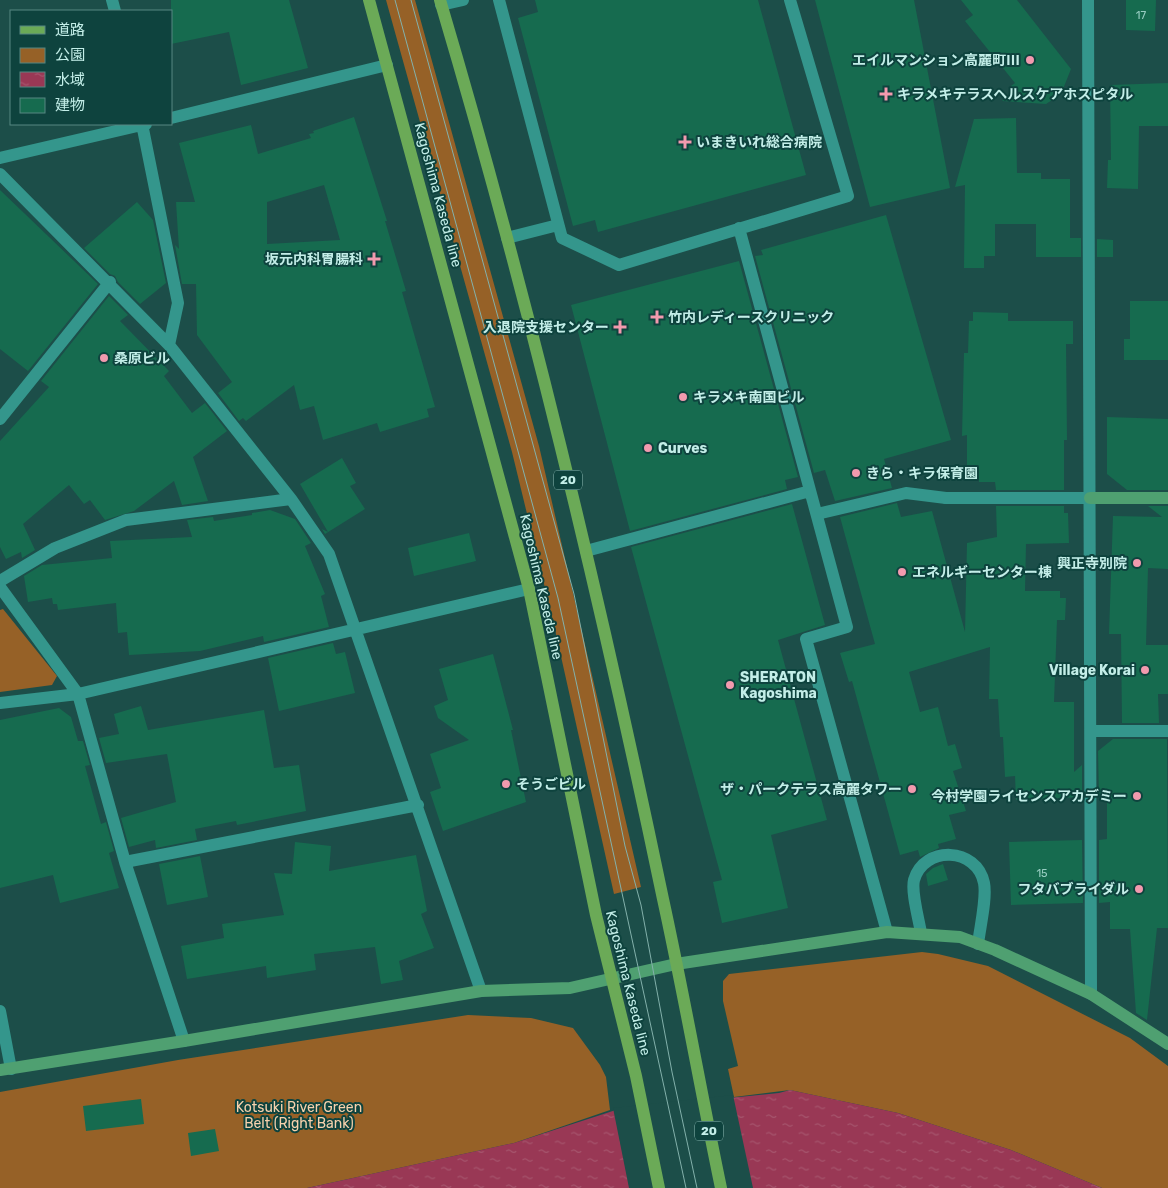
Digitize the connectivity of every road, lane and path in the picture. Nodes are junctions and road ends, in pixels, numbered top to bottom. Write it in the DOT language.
graph roads {
  1 [pos="369,0"];
  2 [pos="463,0"];
  3 [pos="499,0"];
  4 [pos="790,0"];
  5 [pos="1088,0"];
  6 [pos="440,2"];
  7 [pos="387,65"];
  8 [pos="172,118"];
  9 [pos="139,125"];
  10 [pos="143,125"];
  11 [pos="0,158"];
  12 [pos="0,174"];
  13 [pos="558,225"];
  14 [pos="739,228"];
  15 [pos="507,238"];
  16 [pos="110,282"];
  17 [pos="169,345"];
  18 [pos="0,419"];
  19 [pos="810,491"];
  20 [pos="1090,498"];
  21 [pos="1168,498"];
  22 [pos="291,499"];
  23 [pos="816,514"];
  24 [pos="586,551"];
  25 [pos="0,581"];
  26 [pos="0,587"];
  27 [pos="529,589"];
  28 [pos="355,629"];
  29 [pos="78,694"];
  30 [pos="0,703"];
  31 [pos="1091,731"];
  32 [pos="1168,731"];
  33 [pos="418,805"];
  34 [pos="125,862"];
  35 [pos="887,932"];
  36 [pos="921,933"];
  37 [pos="978,944"];
  38 [pos="676,964"];
  39 [pos="611,979"];
  40 [pos="481,990"];
  41 [pos="1091,994"];
  42 [pos="0,1011"];
  43 [pos="184,1041"];
  44 [pos="1168,1044"];
  45 [pos="6,1069"];
  46 [pos="659,1188"];
  47 [pos="721,1188"];
  1 -- 7 [label="main road, Kagoshima Kaseda line"];
  2 -- 6 [label="street"];
  3 -- 13 [label="street"];
  4 -- 14 [label="street"];
  5 -- 20 [label="street"];
  6 -- 15 [label="main road, 20"];
  7 -- 8 [label="street"];
  7 -- 27 [label="main road, Kagoshima Kaseda line"];
  9 -- 11 [label="street"];
  10 -- 17 [label="street"];
  12 -- 16 [label="street"];
  13 -- 14 [label="street"];
  13 -- 15 [label="street"];
  14 -- 19 [label="street"];
  15 -- 24 [label="main road, 20"];
  16 -- 17 [label="street"];
  16 -- 18 [label="street"];
  17 -- 22 [label="street"];
  19 -- 23 [label="street"];
  19 -- 24 [label="street"];
  20 -- 21 [label="street"];
  20 -- 23 [label="street"];
  20 -- 31 [label="street"];
  22 -- 25 [label="street"];
  22 -- 28 [label="street"];
  23 -- 35 [label="street"];
  24 -- 38 [label="main road, 20"];
  26 -- 29 [label="street"];
  27 -- 28 [label="street"];
  27 -- 39 [label="main road, Kagoshima Kaseda line"];
  28 -- 29 [label="street"];
  28 -- 33 [label="street"];
  29 -- 30 [label="street"];
  29 -- 34 [label="street"];
  31 -- 32 [label="street"];
  31 -- 41 [label="street"];
  33 -- 34 [label="street"];
  33 -- 40 [label="street"];
  34 -- 43 [label="street"];
  35 -- 36 [label="street"];
  35 -- 38 [label="street"];
  36 -- 37 [label="street"];
  36 -- 37 [label="street"];
  37 -- 41 [label="street"];
  38 -- 39 [label="street"];
  38 -- 47 [label="main road, 20"];
  39 -- 40 [label="street"];
  39 -- 46 [label="main road, Kagoshima Kaseda line"];
  40 -- 43 [label="street"];
  41 -- 44 [label="street"];
  42 -- 45 [label="street"];
  43 -- 45 [label="street"];
}
